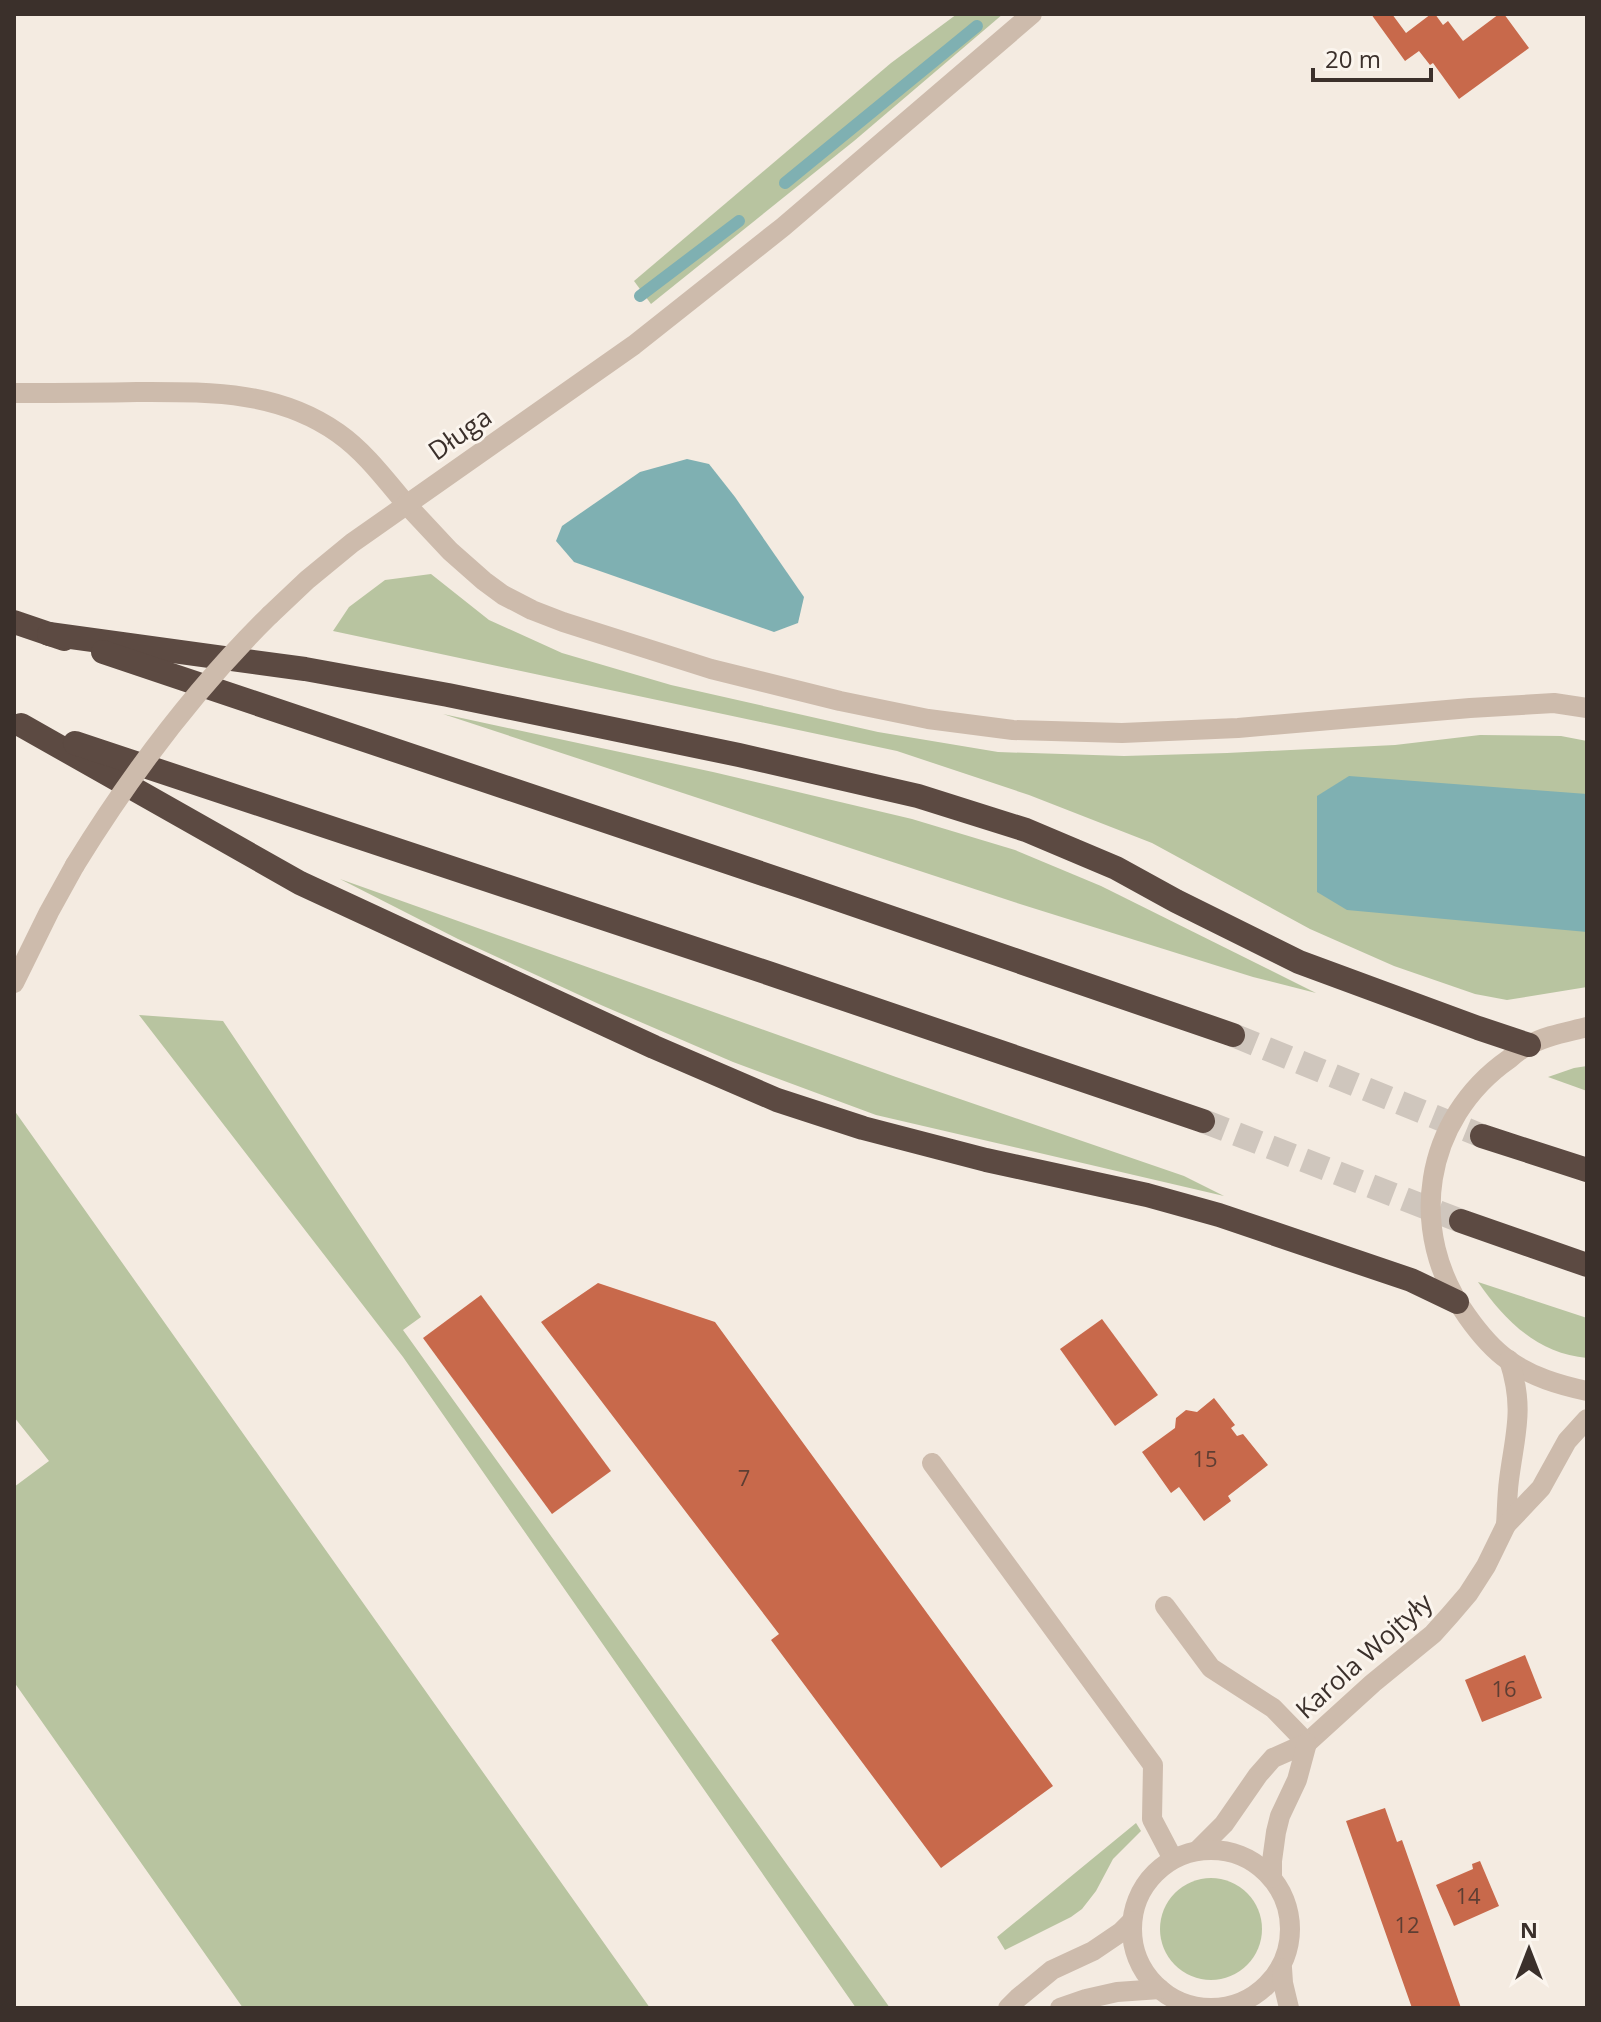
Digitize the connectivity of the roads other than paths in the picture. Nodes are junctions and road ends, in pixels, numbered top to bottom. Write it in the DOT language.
graph roads {
  1 [pos="1032,14"];
  2 [pos="14,393"];
  3 [pos="406,504"];
  4 [pos="14,622"];
  5 [pos="49,634"];
  6 [pos="1587,708"];
  7 [pos="17,724"];
  8 [pos="14,983"];
  9 [pos="1587,1027"];
  10 [pos="1233,1035"];
  11 [pos="1529,1045"];
  12 [pos="1203,1121"];
  13 [pos="1482,1136"];
  14 [pos="1587,1170"];
  15 [pos="1461,1221"];
  16 [pos="1587,1265"];
  17 [pos="1457,1302"];
  18 [pos="1509,1360"];
  19 [pos="1587,1391"];
  20 [pos="1587,1419"];
  21 [pos="932,1463"];
  22 [pos="1506,1525"];
  23 [pos="1165,1606"];
  24 [pos="1307,1743"];
  25 [pos="1199,1849"];
  26 [pos="1173,1859"];
  27 [pos="1272,1878"];
  28 [pos="1132,1921"];
  29 [pos="1282,1968"];
  30 [pos="1160,1989"];
  31 [pos="1213,2007"];
  32 [pos="1008,2008"];
  33 [pos="1060,2008"];
  34 [pos="1289,2008"];
  1 -- 3 [label="street, Długa"];
  2 -- 3 [label="street"];
  3 -- 6 [label="street"];
  3 -- 8 [label="street, Długa, bridge"];
  4 -- 5 [label="highway"];
  5 -- 10 [label="highway"];
  5 -- 11 [label="highway"];
  7 -- 12 [label="highway"];
  7 -- 17 [label="highway"];
  9 -- 11 [label="street"];
  11 -- 17 [label="street"];
  13 -- 14 [label="highway"];
  15 -- 16 [label="highway"];
  17 -- 18 [label="street"];
  18 -- 19 [label="street"];
  18 -- 22 [label="street, Karola Wojtyły"];
  20 -- 22 [label="street, Karola Wojtyły"];
  21 -- 26 [label="street"];
  22 -- 24 [label="street, Karola Wojtyły"];
  23 -- 24 [label="street"];
  24 -- 25 [label="street, Karola Wojtyły"];
  24 -- 27 [label="street, Karola Wojtyły"];
  25 -- 26 [label="street"];
  25 -- 27 [label="street"];
  26 -- 28 [label="street"];
  27 -- 29 [label="street"];
  28 -- 30 [label="street"];
  28 -- 32 [label="street"];
  29 -- 31 [label="street"];
  29 -- 34 [label="street"];
  30 -- 31 [label="street"];
  30 -- 33 [label="street"];
}
